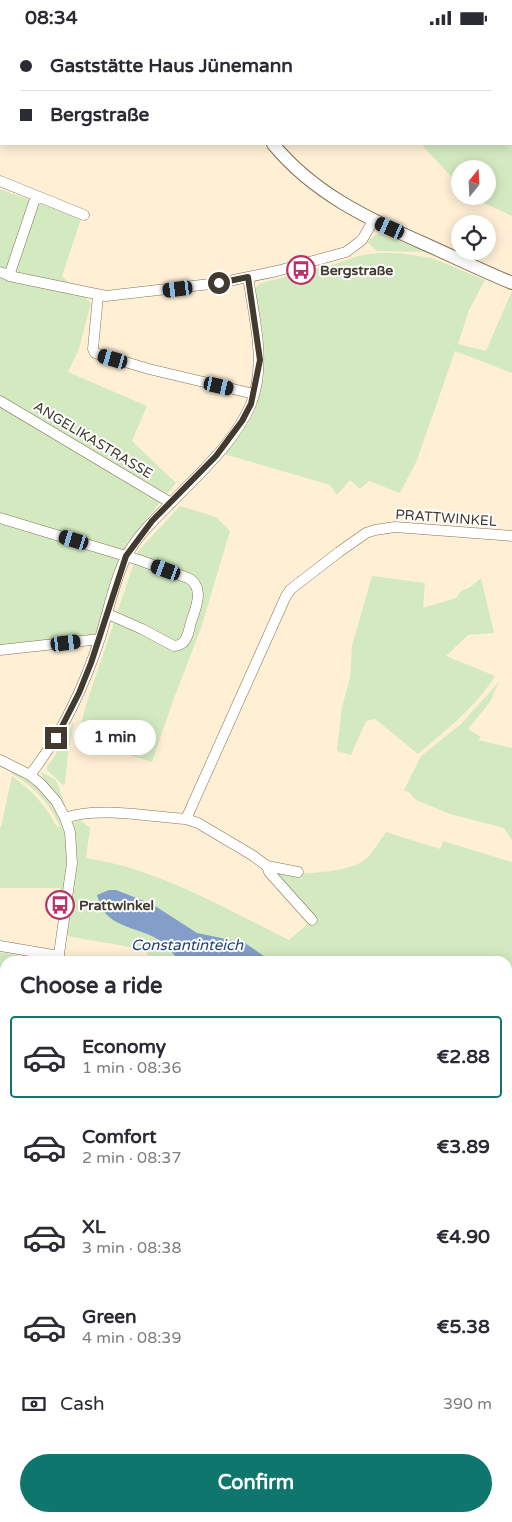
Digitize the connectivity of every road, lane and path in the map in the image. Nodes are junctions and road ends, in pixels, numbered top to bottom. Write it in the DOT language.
graph roads {
  1 [pos="274,145"];
  2 [pos="0,181"];
  3 [pos="36,196"];
  4 [pos="84,215"];
  5 [pos="373,221"];
  6 [pos="5,274"];
  7 [pos="248,277"];
  8 [pos="512,283"];
  9 [pos="98,296"];
  10 [pos="254,394"];
  11 [pos="0,401"];
  12 [pos="170,503"];
  13 [pos="0,519"];
  14 [pos="512,536"];
  15 [pos="126,556"];
  16 [pos="108,614"];
  17 [pos="100,639"];
  18 [pos="0,650"];
  19 [pos="0,760"];
  20 [pos="30,775"];
  21 [pos="65,818"];
  22 [pos="186,819"];
  23 [pos="267,866"];
  24 [pos="298,872"];
  25 [pos="312,920"];
  26 [pos="0,946"];
  27 [pos="45,956"];
  28 [pos="59,956"];
  1 -- 5 [label="street"];
  2 -- 3 [label="street"];
  3 -- 4 [label="street"];
  3 -- 6 [label="street"];
  5 -- 7 [label="street"];
  5 -- 8 [label="street"];
  6 -- 9 [label="street"];
  7 -- 9 [label="street"];
  7 -- 10 [label="street"];
  9 -- 10 [label="street"];
  10 -- 12 [label="street"];
  11 -- 12 [label="street, ANGELIKASTRASSE"];
  12 -- 15 [label="street"];
  13 -- 15 [label="street"];
  14 -- 22 [label="street, PRATTWINKEL"];
  15 -- 16 [label="street"];
  15 -- 16 [label="street"];
  16 -- 17 [label="street"];
  17 -- 18 [label="street"];
  17 -- 20 [label="street"];
  19 -- 20 [label="street"];
  20 -- 21 [label="street"];
  21 -- 22 [label="street"];
  21 -- 28 [label="street"];
  22 -- 23 [label="street"];
  23 -- 24 [label="street"];
  23 -- 25 [label="street"];
  26 -- 27 [label="street"];
}
